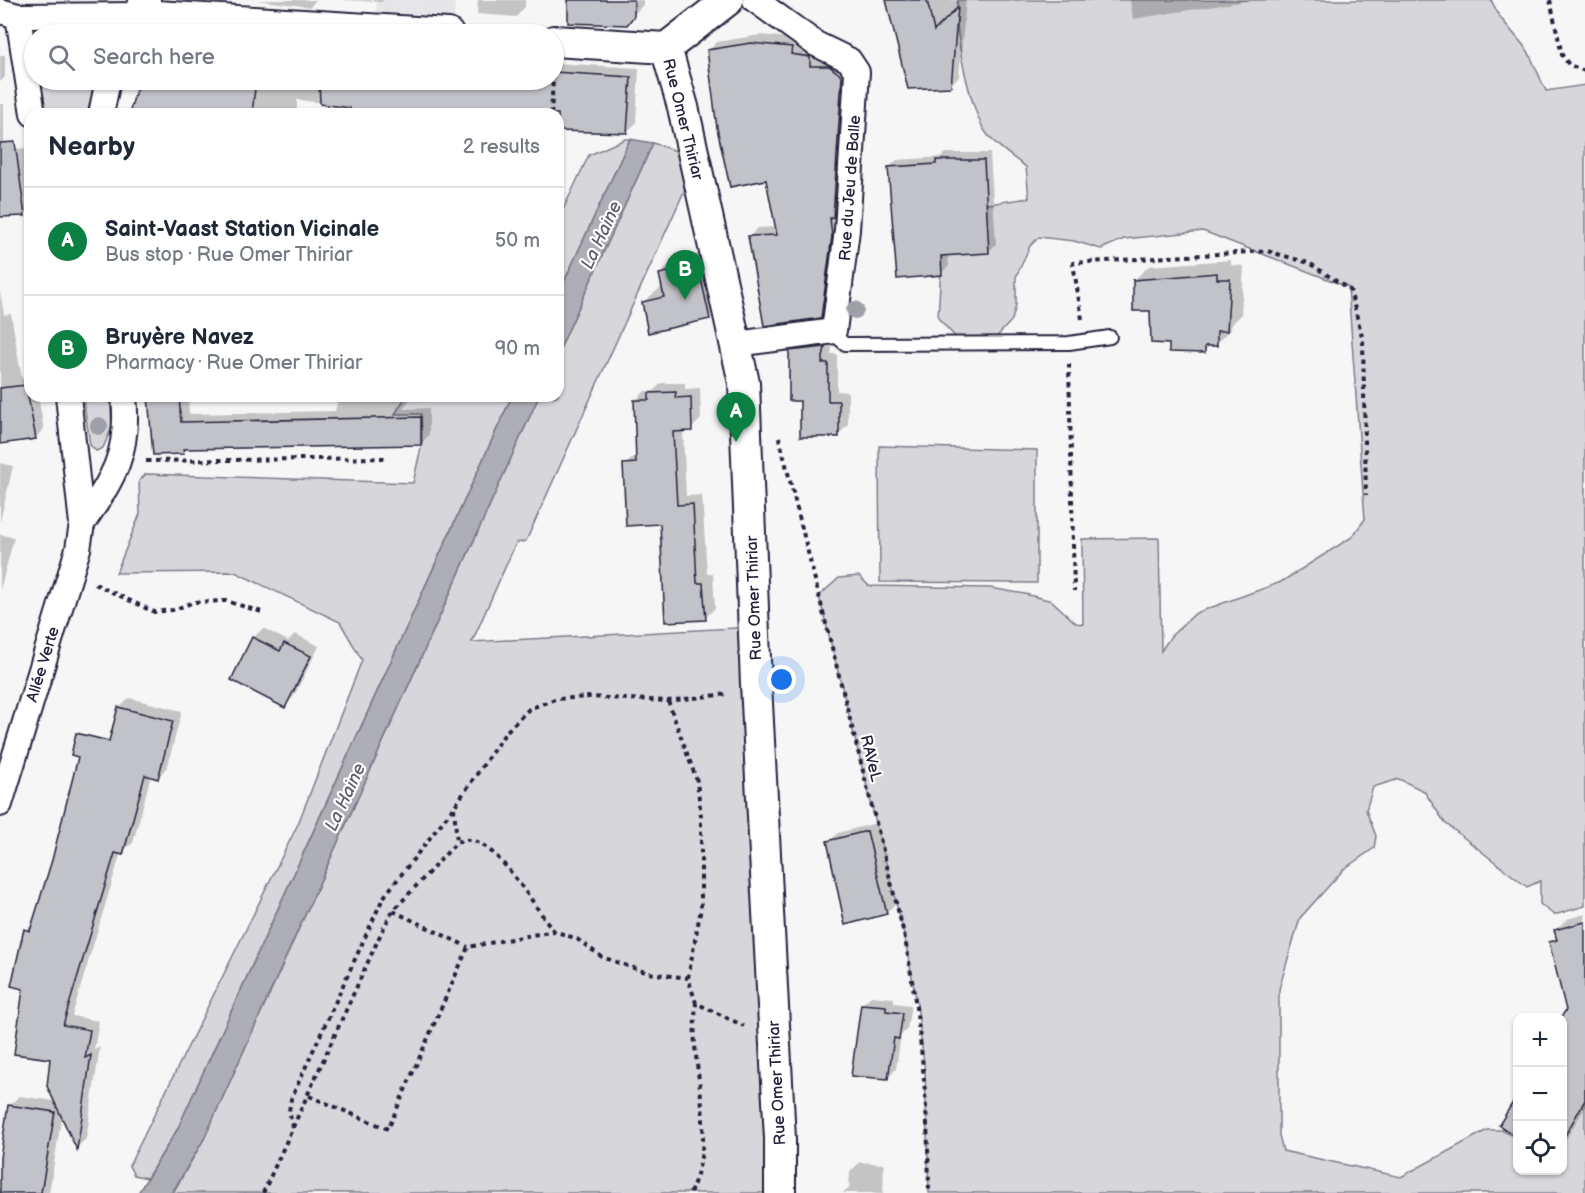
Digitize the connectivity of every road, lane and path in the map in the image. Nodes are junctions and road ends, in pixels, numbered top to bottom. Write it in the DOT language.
graph roads {
  1 [pos="728,0"];
  2 [pos="755,0"];
  3 [pos="1550,0"];
  4 [pos="9,14"];
  5 [pos="129,16"];
  6 [pos="271,24"];
  7 [pos="564,42"];
  8 [pos="666,48"];
  9 [pos="1585,71"];
  10 [pos="24,76"];
  11 [pos="27,90"];
  12 [pos="106,90"];
  13 [pos="553,90"];
  14 [pos="32,108"];
  15 [pos="102,108"];
  16 [pos="552,108"];
  17 [pos="832,333"];
  18 [pos="1110,337"];
  19 [pos="1086,340"];
  20 [pos="1069,343"];
  21 [pos="737,344"];
  22 [pos="69,402"];
  23 [pos="124,402"];
  24 [pos="776,426"];
  25 [pos="388,458"];
  26 [pos="118,462"];
  27 [pos="1366,495"];
  28 [pos="82,524"];
  29 [pos="70,572"];
  30 [pos="1074,591"];
  31 [pos="265,613"];
  32 [pos="756,684"];
  33 [pos="668,701"];
  34 [pos="0,804"];
  35 [pos="454,807"];
  36 [pos="458,842"];
  37 [pos="393,911"];
  38 [pos="554,931"];
  39 [pos="468,947"];
  40 [pos="688,978"];
  41 [pos="696,1003"];
  42 [pos="774,1034"];
  43 [pos="309,1096"];
  44 [pos="293,1128"];
  45 [pos="263,1193"];
  46 [pos="690,1193"];
  47 [pos="780,1193"];
  48 [pos="929,1193"];
  1 -- 8 [label="street"];
  2 -- 17 [label="street, Rue du Jeu de Balle"];
  3 -- 9 [label="path"];
  4 -- 5 [label="street"];
  4 -- 10 [label="street"];
  5 -- 6 [label="street"];
  7 -- 8 [label="street"];
  8 -- 21 [label="street, Rue Omer Thiriar"];
  11 -- 14 [label="street"];
  12 -- 15 [label="street"];
  13 -- 16 [label="path"];
  17 -- 20 [label="lane"];
  17 -- 21 [label="street"];
  18 -- 19 [label="lane"];
  19 -- 20 [label="lane"];
  19 -- 27 [label="path"];
  20 -- 30 [label="path"];
  21 -- 32 [label="street, Rue Omer Thiriar"];
  22 -- 28 [label="street, Allée Verte"];
  23 -- 26 [label="street, Allée Verte"];
  24 -- 48 [label="path, RAVeL"];
  25 -- 26 [label="path"];
  26 -- 28 [label="street, Allée Verte"];
  28 -- 29 [label="street, Allée Verte"];
  29 -- 31 [label="path"];
  29 -- 34 [label="street, Allée Verte"];
  32 -- 33 [label="path"];
  32 -- 42 [label="street, Rue Omer Thiriar"];
  33 -- 35 [label="path"];
  33 -- 40 [label="path"];
  35 -- 36 [label="path"];
  35 -- 44 [label="path"];
  36 -- 37 [label="path"];
  36 -- 38 [label="path"];
  37 -- 39 [label="path"];
  37 -- 43 [label="path"];
  38 -- 39 [label="path"];
  38 -- 40 [label="path"];
  39 -- 43 [label="path"];
  40 -- 41 [label="path"];
  41 -- 42 [label="path"];
  41 -- 46 [label="path"];
  42 -- 47 [label="street, Rue Omer Thiriar"];
  43 -- 44 [label="path"];
  44 -- 45 [label="path"];
}
